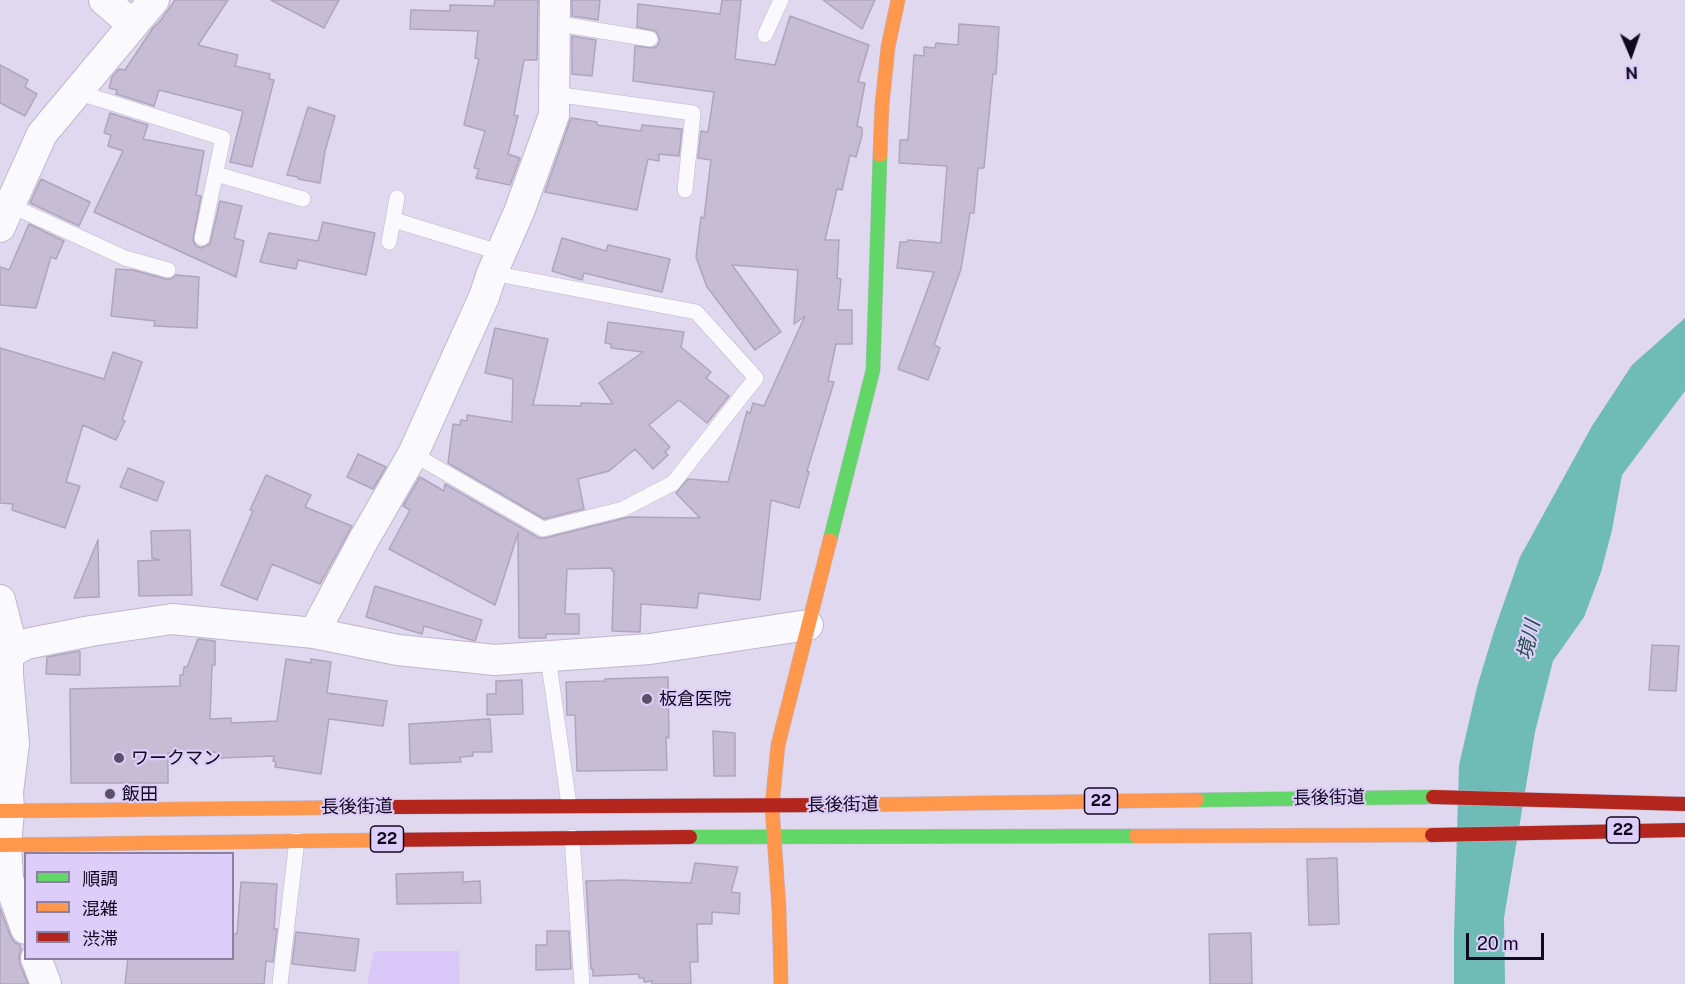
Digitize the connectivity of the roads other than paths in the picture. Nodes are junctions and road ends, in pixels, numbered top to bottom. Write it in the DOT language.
graph roads {
  1 [pos="104,0"];
  2 [pos="154,0"];
  3 [pos="781,0"];
  4 [pos="898,0"];
  5 [pos="555,12"];
  6 [pos="133,25"];
  7 [pos="765,35"];
  8 [pos="651,39"];
  9 [pos="77,92"];
  10 [pos="554,94"];
  11 [pos="216,174"];
  12 [pos="685,190"];
  13 [pos="397,198"];
  14 [pos="303,199"];
  15 [pos="6,206"];
  16 [pos="394,220"];
  17 [pos="202,238"];
  18 [pos="389,242"];
  19 [pos="497,263"];
  20 [pos="168,270"];
  21 [pos="413,454"];
  22 [pos="0,600"];
  23 [pos="808,625"];
  24 [pos="314,633"];
  25 [pos="4,657"];
  26 [pos="548,657"];
  27 [pos="1685,804"];
  28 [pos="569,805"];
  29 [pos="772,806"];
  30 [pos="5,811"];
  31 [pos="1685,830"];
  32 [pos="774,836"];
  33 [pos="572,837"];
  34 [pos="297,840"];
  35 [pos="3,845"];
  36 [pos="24,923"];
  37 [pos="37,960"];
  38 [pos="46,984"];
  39 [pos="280,984"];
  40 [pos="582,984"];
  41 [pos="781,984"];
  1 -- 6 [label="street"];
  2 -- 6 [label="street"];
  3 -- 7 [label="lane"];
  4 -- 23 [label="main road"];
  5 -- 8 [label="lane"];
  5 -- 10 [label="street"];
  6 -- 9 [label="street"];
  9 -- 11 [label="lane"];
  9 -- 15 [label="street"];
  10 -- 12 [label="lane"];
  10 -- 19 [label="street"];
  11 -- 14 [label="lane"];
  11 -- 17 [label="lane"];
  13 -- 16 [label="lane"];
  15 -- 20 [label="lane"];
  16 -- 18 [label="lane"];
  16 -- 19 [label="lane"];
  19 -- 21 [label="street"];
  19 -- 21 [label="lane"];
  21 -- 24 [label="street"];
  22 -- 25 [label="street"];
  23 -- 26 [label="street"];
  23 -- 29 [label="main road"];
  24 -- 25 [label="street"];
  24 -- 26 [label="street"];
  25 -- 30 [label="street"];
  26 -- 28 [label="lane"];
  27 -- 29 [label="main road, 長後街道 / 22"];
  28 -- 29 [label="main road, 長後街道 / 22"];
  28 -- 30 [label="main road, 長後街道 / 22"];
  29 -- 32 [label="main road"];
  30 -- 35 [label="street"];
  31 -- 32 [label="main road, 長後街道 / 22"];
  32 -- 33 [label="main road, 長後街道 / 22"];
  32 -- 41 [label="main road"];
  33 -- 34 [label="main road, 長後街道 / 22"];
  33 -- 40 [label="lane"];
  34 -- 35 [label="main road, 長後街道 / 22"];
  34 -- 39 [label="lane"];
  35 -- 36 [label="street"];
  37 -- 38 [label="street"];
}
